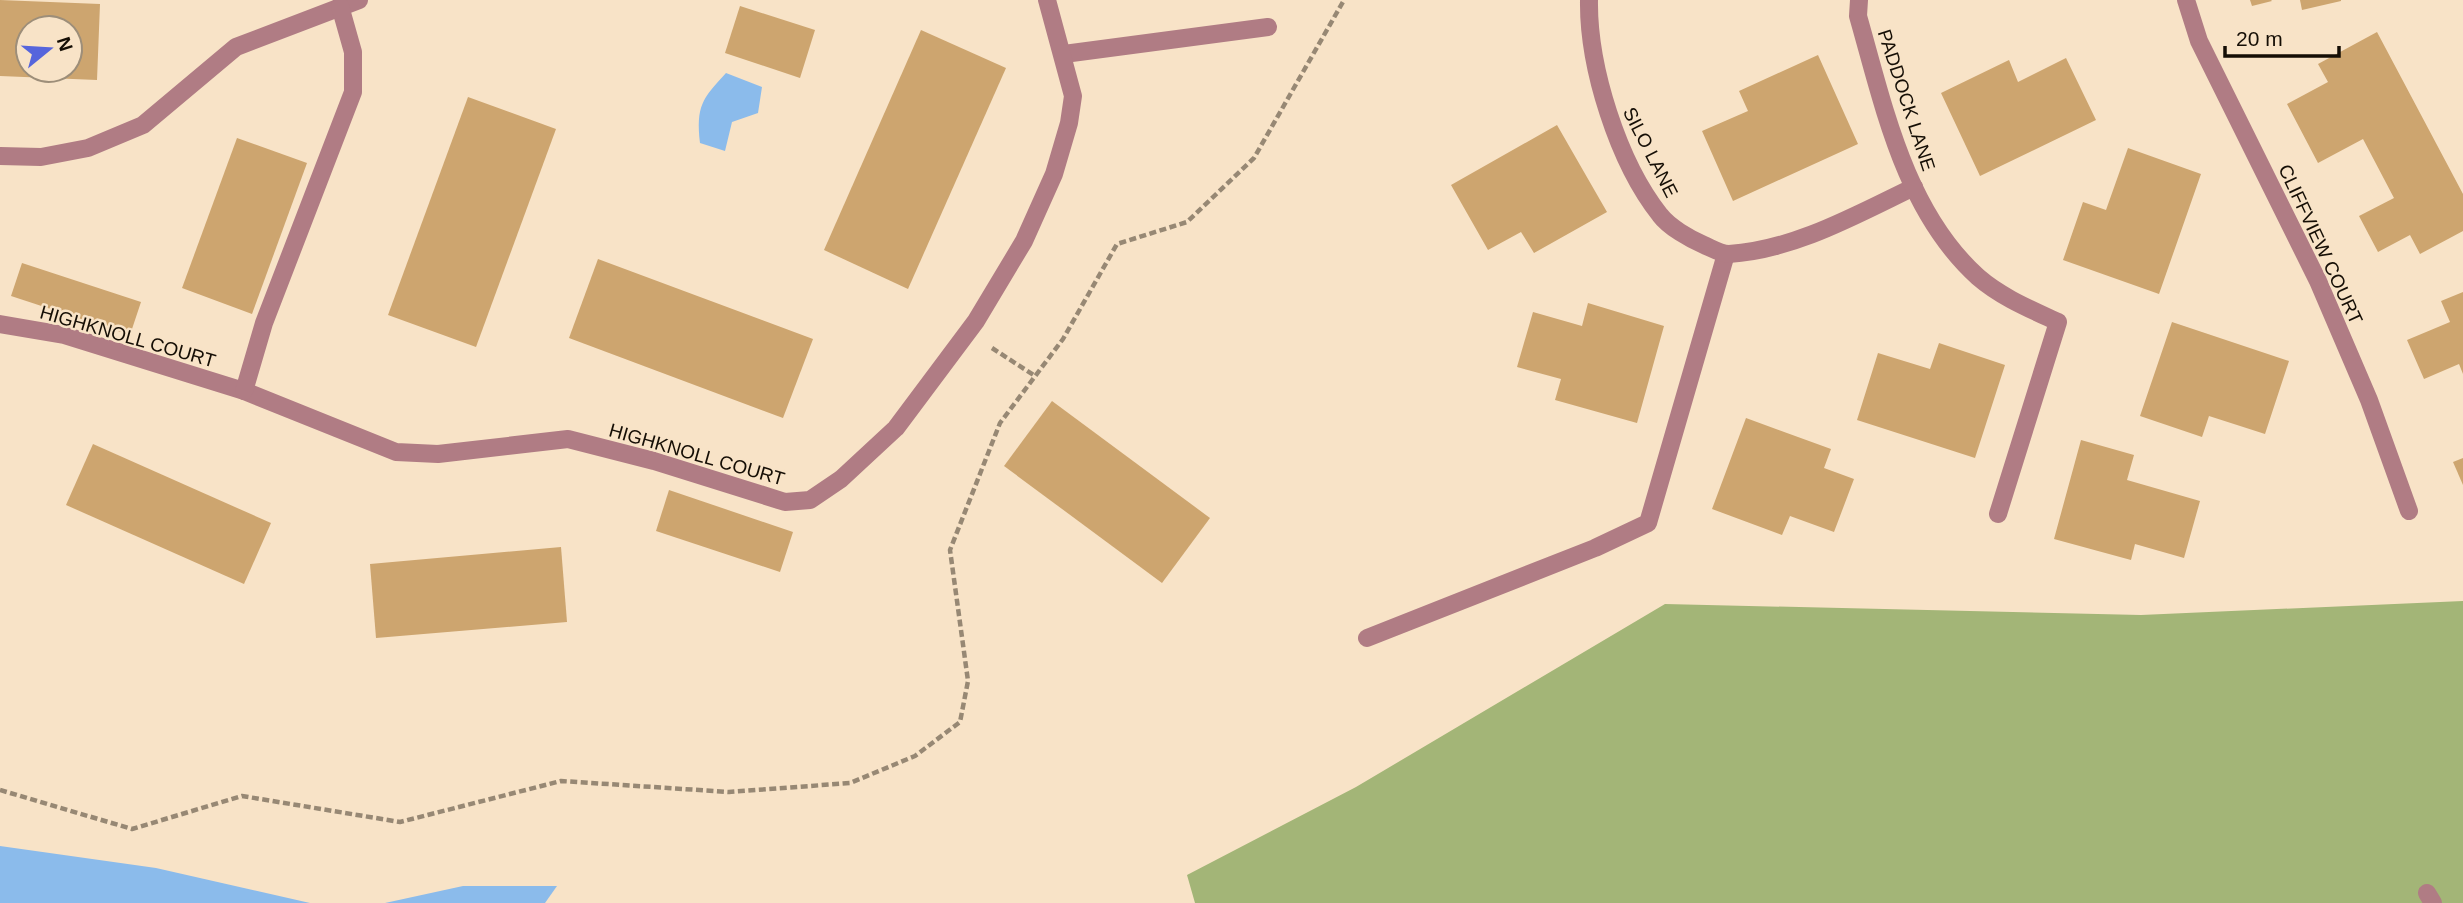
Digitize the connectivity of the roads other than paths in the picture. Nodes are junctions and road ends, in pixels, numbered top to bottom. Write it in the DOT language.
graph roads {
  1 [pos="359,0"];
  2 [pos="1047,0"];
  3 [pos="1589,0"];
  4 [pos="1859,0"];
  5 [pos="2186,0"];
  6 [pos="340,6"];
  7 [pos="1268,27"];
  8 [pos="1063,54"];
  9 [pos="0,156"];
  10 [pos="1914,187"];
  11 [pos="1726,254"];
  12 [pos="0,324"];
  13 [pos="244,391"];
  14 [pos="2409,511"];
  15 [pos="1998,514"];
  16 [pos="1367,638"];
  1 -- 6 [label="street"];
  2 -- 8 [label="street, HIGHKNOLL COURT"];
  3 -- 11 [label="street, SILO LANE"];
  4 -- 10 [label="street, PADDOCK LANE"];
  5 -- 14 [label="street, CLIFFVIEW COURT"];
  6 -- 9 [label="street"];
  6 -- 13 [label="street"];
  7 -- 8 [label="street"];
  8 -- 13 [label="street, HIGHKNOLL COURT"];
  10 -- 11 [label="street"];
  10 -- 15 [label="street, PADDOCK LANE"];
  11 -- 16 [label="street"];
  12 -- 13 [label="street, HIGHKNOLL COURT"];
}
